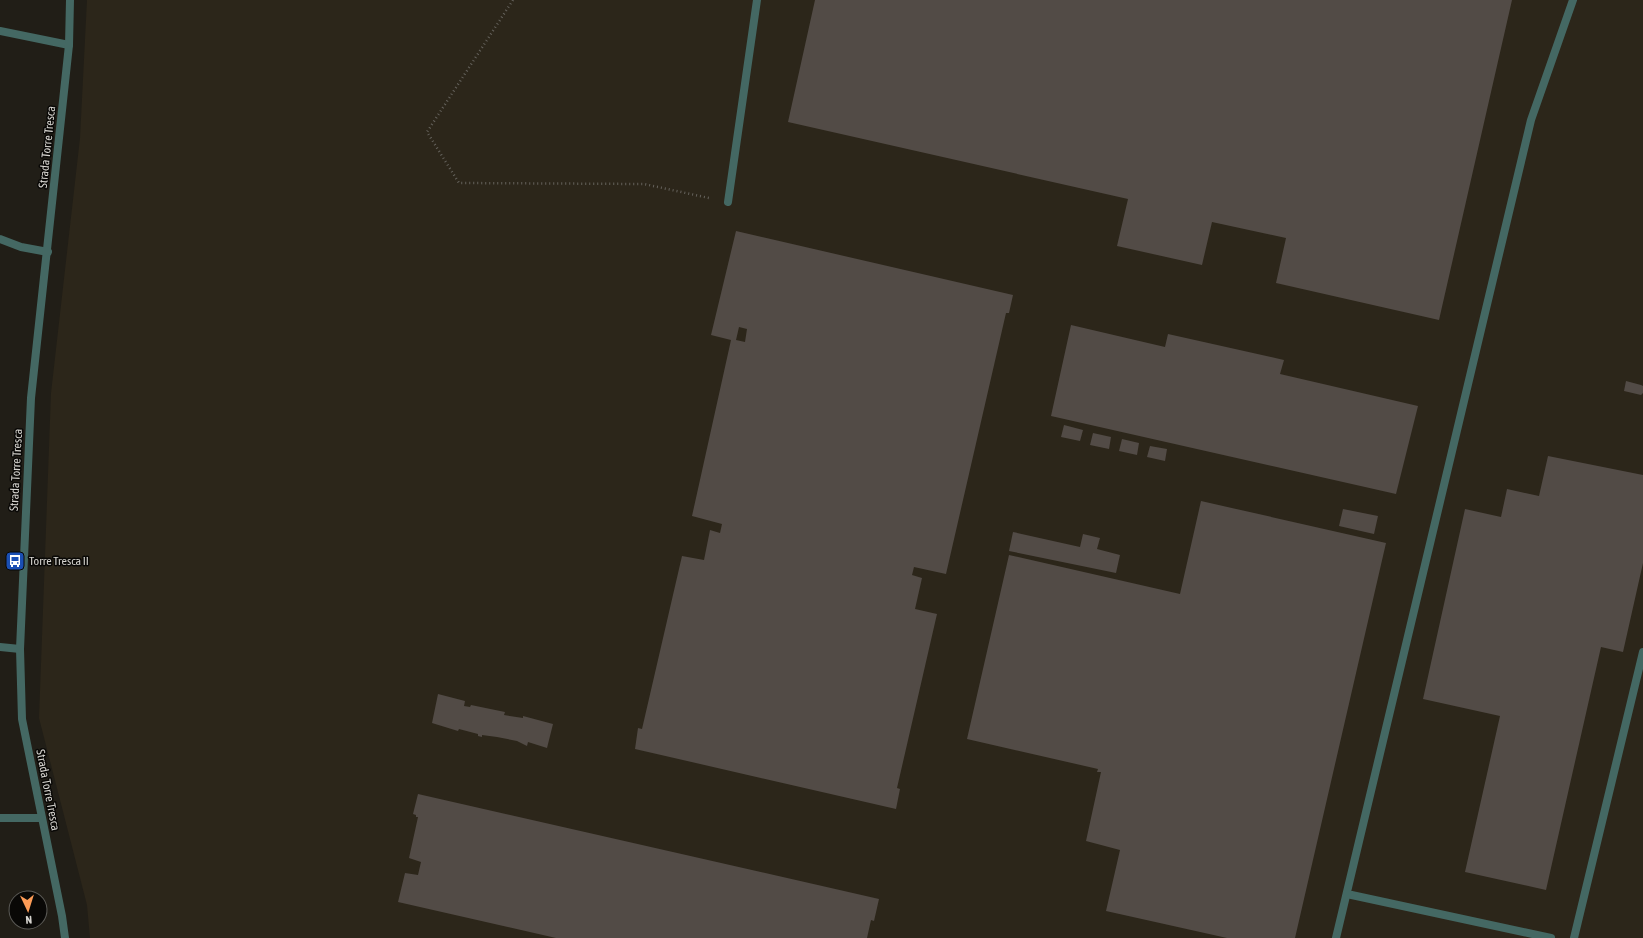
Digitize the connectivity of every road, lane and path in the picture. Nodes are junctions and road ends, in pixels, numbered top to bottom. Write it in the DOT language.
graph roads {
  1 [pos="70,0"];
  2 [pos="513,0"];
  3 [pos="757,0"];
  4 [pos="1573,0"];
  5 [pos="0,31"];
  6 [pos="69,45"];
  7 [pos="728,202"];
  8 [pos="0,239"];
  9 [pos="48,252"];
  10 [pos="0,647"];
  11 [pos="20,649"];
  12 [pos="1643,652"];
  13 [pos="0,818"];
  14 [pos="41,818"];
  15 [pos="1347,894"];
  16 [pos="65,938"];
  17 [pos="1336,938"];
  18 [pos="1550,938"];
  19 [pos="1574,938"];
  1 -- 6 [label="street, Strada Torre Tresca"];
  2 -- 7 [label="path"];
  3 -- 7 [label="street"];
  4 -- 15 [label="street"];
  5 -- 6 [label="street"];
  6 -- 9 [label="street, Strada Torre Tresca"];
  8 -- 9 [label="street"];
  9 -- 11 [label="street, Strada Torre Tresca"];
  10 -- 11 [label="street"];
  11 -- 14 [label="street, Strada Torre Tresca"];
  12 -- 19 [label="street"];
  13 -- 14 [label="street"];
  14 -- 16 [label="street, Strada Torre Tresca"];
  15 -- 17 [label="street"];
  15 -- 18 [label="street"];
}
